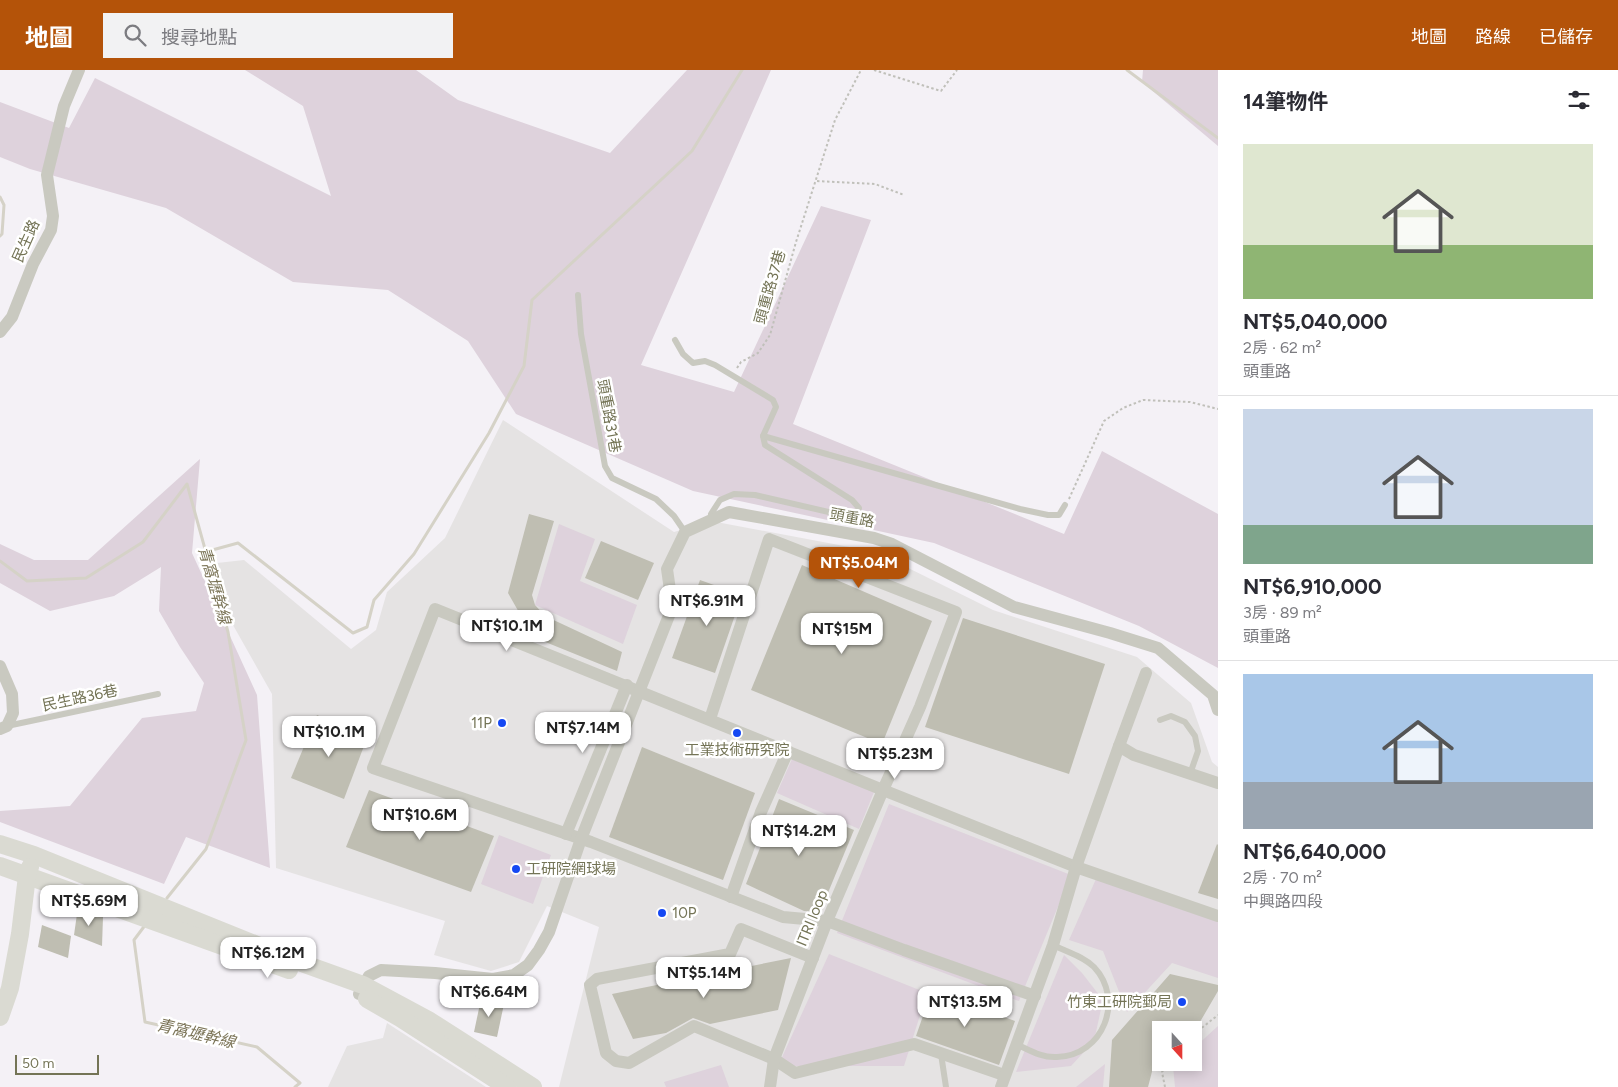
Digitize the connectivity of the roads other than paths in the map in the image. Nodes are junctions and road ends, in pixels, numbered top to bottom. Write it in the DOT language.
graph roads {
  1 [pos="79,70"];
  2 [pos="578,295"];
  3 [pos="0,332"];
  4 [pos="675,340"];
  5 [pos="763,436"];
  6 [pos="1065,505"];
  7 [pos="711,514"];
  8 [pos="686,532"];
  9 [pos="0,666"];
  10 [pos="1146,673"];
  11 [pos="626,685"];
  12 [pos="158,694"];
  13 [pos="1218,710"];
  14 [pos="710,719"];
  15 [pos="1160,720"];
  16 [pos="3,728"];
  17 [pos="1119,746"];
  18 [pos="788,751"];
  19 [pos="1190,774"];
  20 [pos="1218,783"];
  21 [pos="883,790"];
  22 [pos="566,834"];
  23 [pos="581,839"];
  24 [pos="0,844"];
  25 [pos="34,855"];
  26 [pos="0,866"];
  27 [pos="1076,867"];
  28 [pos="27,876"];
  29 [pos="731,897"];
  30 [pos="1218,916"];
  31 [pos="827,921"];
  32 [pos="1053,945"];
  33 [pos="813,958"];
  34 [pos="361,990"];
  35 [pos="1035,996"];
  36 [pos="0,1017"];
  37 [pos="1018,1044"];
  38 [pos="941,1053"];
  39 [pos="774,1059"];
  40 [pos="480,1062"];
  41 [pos="1002,1081"];
  42 [pos="507,1087"];
  43 [pos="532,1087"];
  44 [pos="770,1087"];
  45 [pos="946,1087"];
  1 -- 3 [label="street, 民生路"];
  2 -- 8 [label="lane, 頭重路31巷"];
  4 -- 5 [label="lane"];
  5 -- 6 [label="lane"];
  5 -- 7 [label="lane"];
  8 -- 13 [label="street, 頭重路"];
  8 -- 23 [label="street"];
  9 -- 16 [label="street"];
  10 -- 17 [label="street"];
  11 -- 14 [label="street"];
  11 -- 22 [label="street"];
  11 -- 22 [label="street"];
  12 -- 16 [label="lane, 民生路36巷"];
  14 -- 18 [label="street"];
  14 -- 21 [label="street, ITRI loop"];
  15 -- 19 [label="lane"];
  17 -- 19 [label="street"];
  17 -- 27 [label="street"];
  18 -- 21 [label="street"];
  18 -- 29 [label="street"];
  19 -- 20 [label="street"];
  21 -- 27 [label="street"];
  21 -- 31 [label="street, ITRI loop"];
  22 -- 23 [label="street"];
  23 -- 29 [label="street"];
  23 -- 34 [label="street"];
  24 -- 25 [label="main road"];
  25 -- 28 [label="main road"];
  25 -- 34 [label="main road"];
  26 -- 28 [label="main road"];
  27 -- 30 [label="street"];
  27 -- 32 [label="street"];
  28 -- 34 [label="main road"];
  28 -- 36 [label="main road"];
  29 -- 31 [label="street"];
  31 -- 33 [label="street, ITRI loop"];
  31 -- 35 [label="street"];
  32 -- 35 [label="street"];
  32 -- 37 [label="lane"];
  33 -- 39 [label="street, ITRI loop"];
  33 -- 39 [label="street"];
  34 -- 40 [label="main road"];
  35 -- 37 [label="street"];
  37 -- 41 [label="street"];
  38 -- 39 [label="street"];
  38 -- 41 [label="street"];
  38 -- 45 [label="lane"];
  39 -- 44 [label="street, ITRI loop"];
  40 -- 42 [label="main road"];
  40 -- 43 [label="main road"];
}
